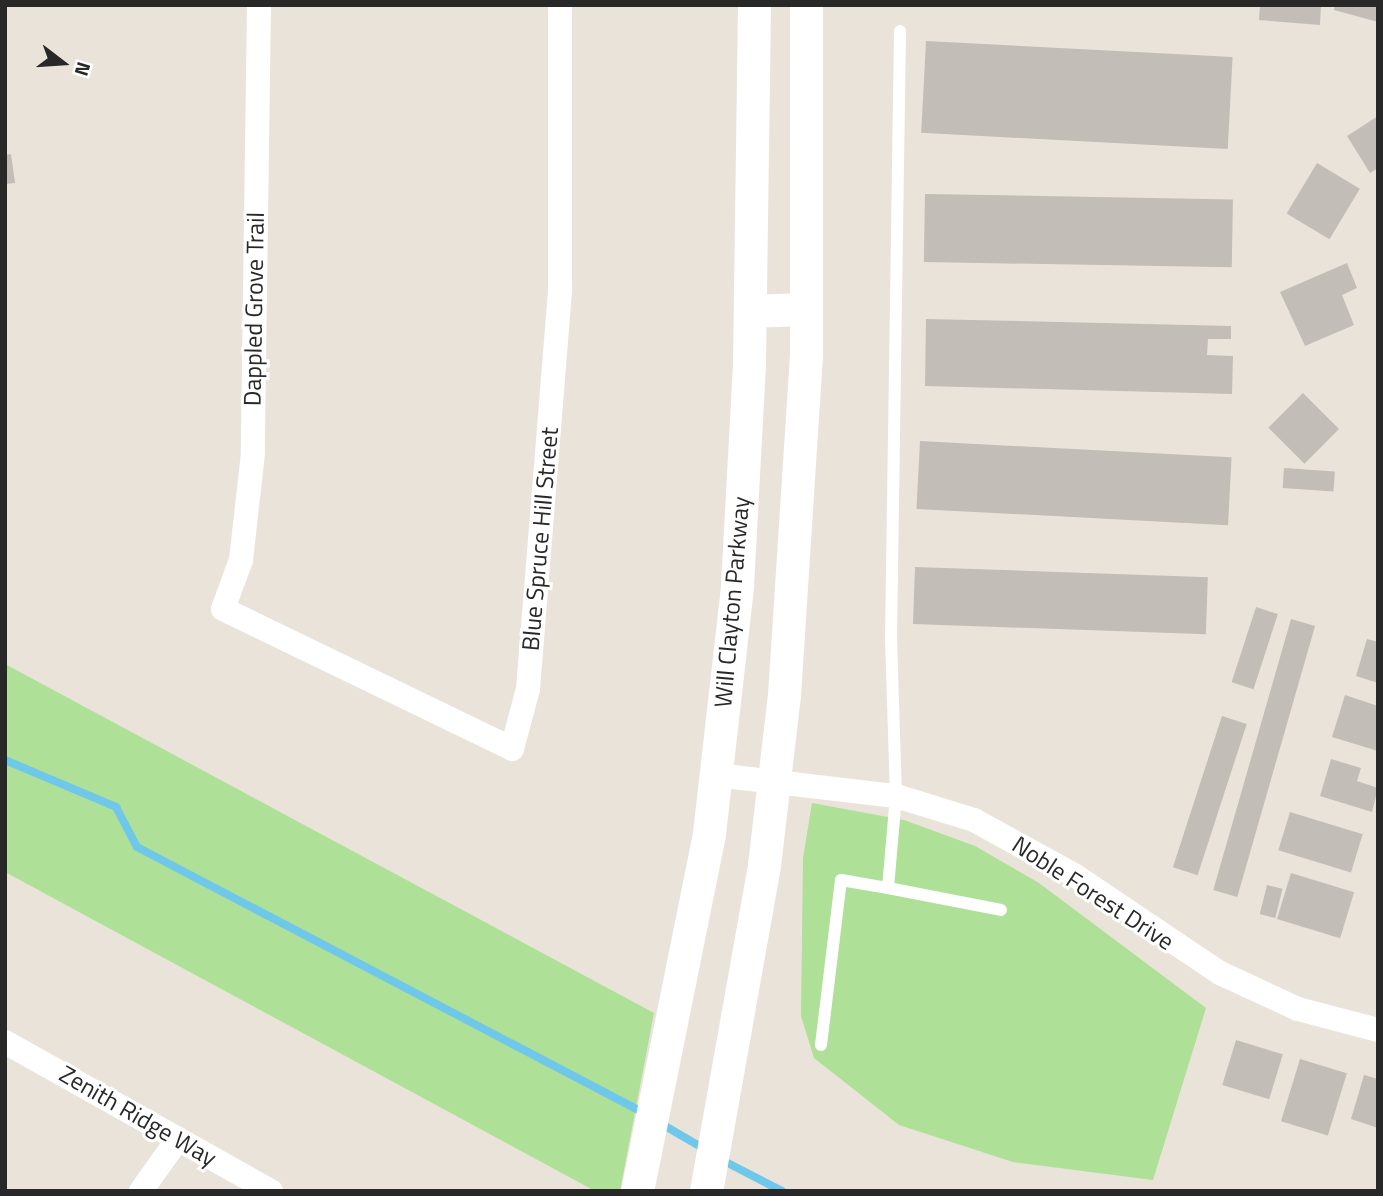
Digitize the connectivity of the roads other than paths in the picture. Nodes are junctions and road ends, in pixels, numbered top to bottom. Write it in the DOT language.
graph roads {
  1 [pos="258,5"];
  2 [pos="560,5"];
  3 [pos="754,5"];
  4 [pos="806,5"];
  5 [pos="900,32"];
  6 [pos="806,309"];
  7 [pos="750,311"];
  8 [pos="223,609"];
  9 [pos="716,775"];
  10 [pos="774,780"];
  11 [pos="896,796"];
  12 [pos="888,888"];
  13 [pos="1001,910"];
  14 [pos="1378,1030"];
  15 [pos="5,1042"];
  16 [pos="821,1045"];
  17 [pos="178,1139"];
  18 [pos="640,1179"];
  19 [pos="141,1191"];
  20 [pos="271,1191"];
  21 [pos="706,1191"];
  1 -- 8 [label="street, Dappled Grove Trail"];
  2 -- 8 [label="street, Blue Spruce Hill Street"];
  3 -- 7 [label="main road, Will Clayton Parkway"];
  4 -- 6 [label="main road"];
  5 -- 11 [label="lane"];
  6 -- 7 [label="main road"];
  6 -- 10 [label="main road"];
  7 -- 9 [label="main road, Will Clayton Parkway"];
  9 -- 10 [label="street, Noble Forest Drive"];
  9 -- 18 [label="main road, Will Clayton Parkway"];
  10 -- 11 [label="street, Noble Forest Drive"];
  10 -- 21 [label="main road"];
  11 -- 12 [label="lane"];
  11 -- 14 [label="street, Noble Forest Drive"];
  12 -- 13 [label="lane"];
  12 -- 16 [label="lane"];
  15 -- 17 [label="street, Zenith Ridge Way"];
  17 -- 19 [label="street"];
  17 -- 20 [label="street, Zenith Ridge Way"];
}
